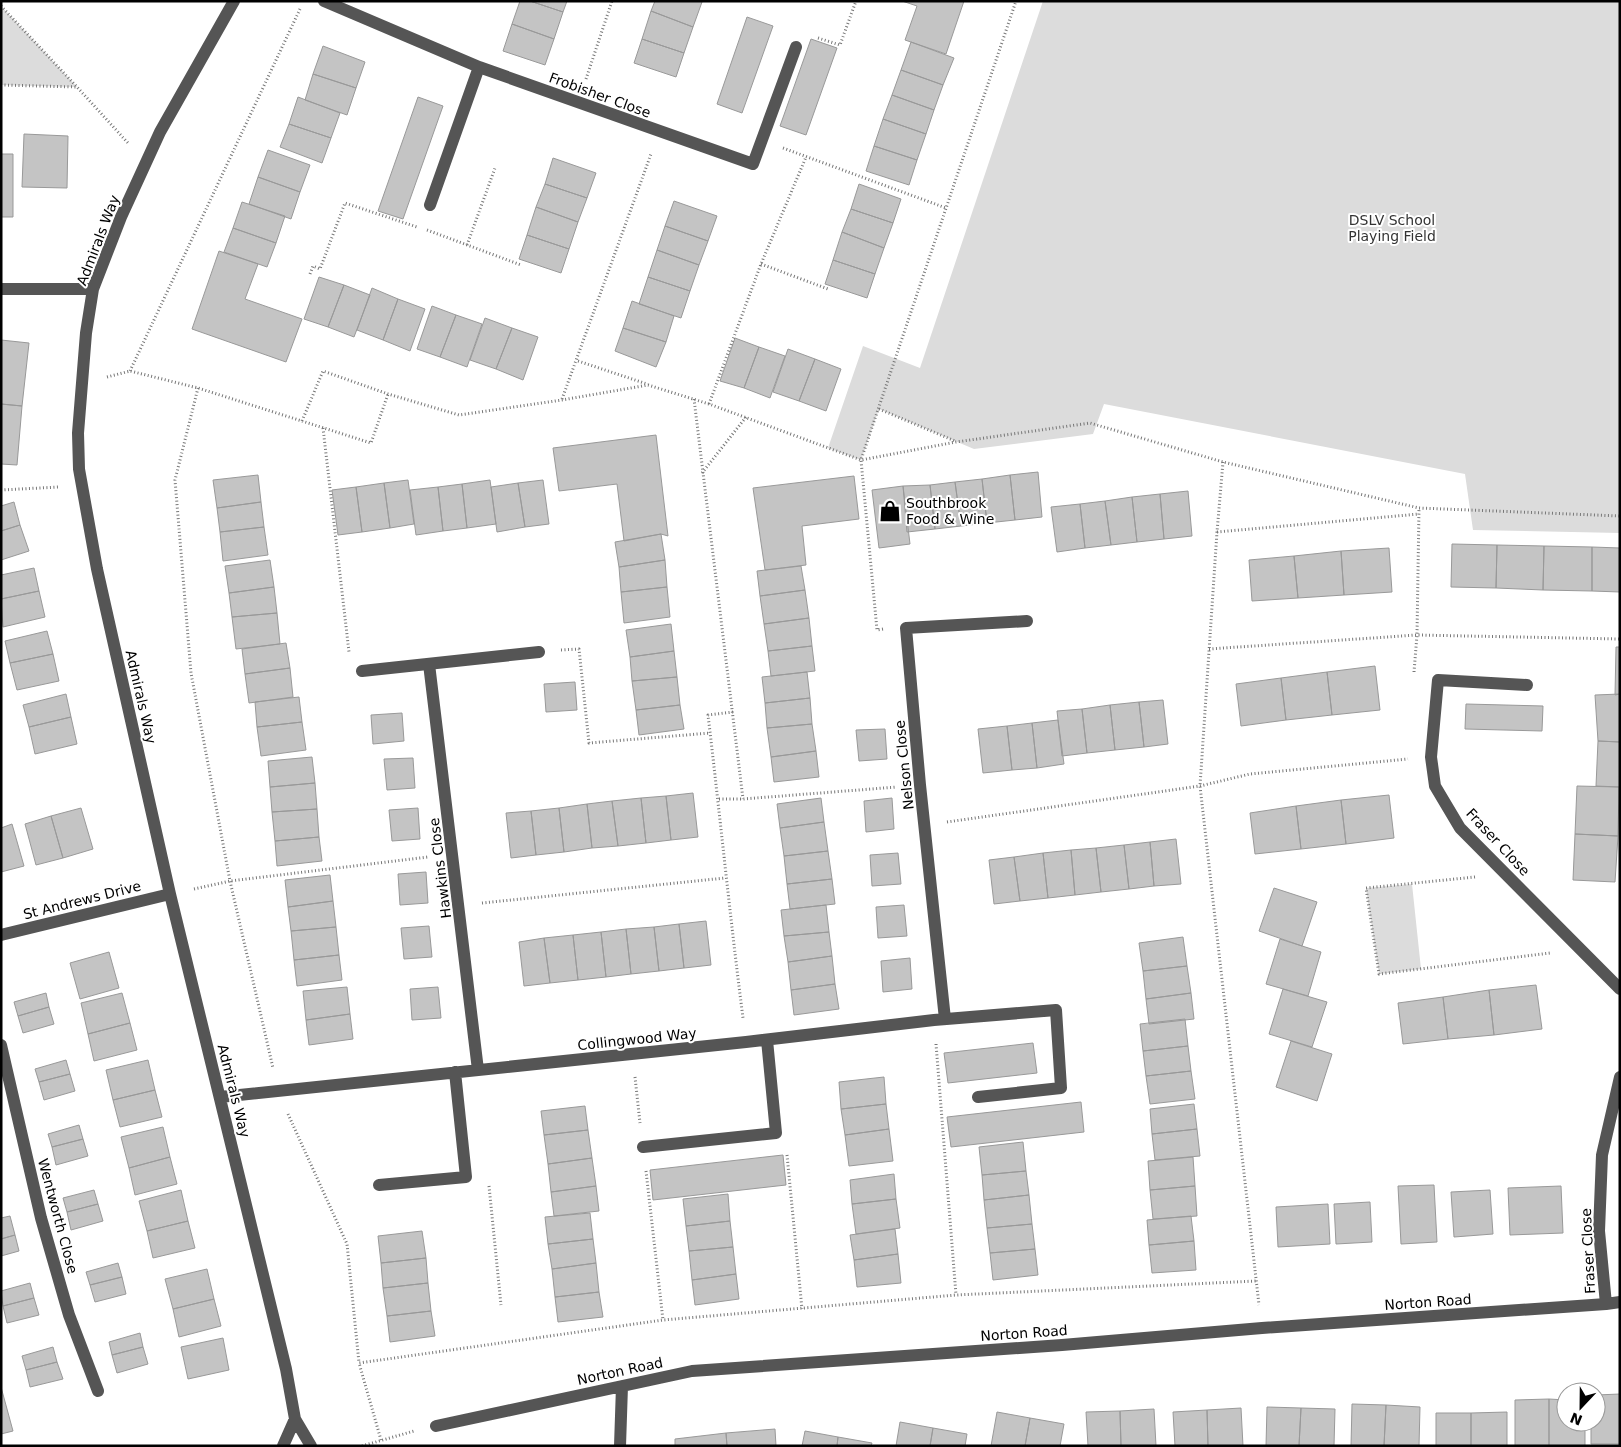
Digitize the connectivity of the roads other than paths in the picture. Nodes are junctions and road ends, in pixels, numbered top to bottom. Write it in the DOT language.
graph roads {
  1 [pos="234,1"];
  2 [pos="324,1"];
  3 [pos="796,47"];
  4 [pos="479,67"];
  5 [pos="430,205"];
  6 [pos="1,289"];
  7 [pos="93,289"];
  8 [pos="1027,621"];
  9 [pos="539,652"];
  10 [pos="429,664"];
  11 [pos="362,671"];
  12 [pos="1527,685"];
  13 [pos="170,894"];
  14 [pos="1,935"];
  15 [pos="1620,989"];
  16 [pos="940,1020"];
  17 [pos="767,1040"];
  18 [pos="1,1045"];
  19 [pos="478,1070"];
  20 [pos="456,1072"];
  21 [pos="1620,1077"];
  22 [pos="220,1097"];
  23 [pos="978,1097"];
  24 [pos="643,1147"];
  25 [pos="379,1185"];
  26 [pos="1620,1302"];
  27 [pos="1606,1304"];
  28 [pos="622,1386"];
  29 [pos="98,1391"];
  30 [pos="295,1419"];
  31 [pos="436,1426"];
  32 [pos="283,1446"];
  33 [pos="311,1446"];
  34 [pos="620,1446"];
  1 -- 7 [label="street, Admirals Way"];
  2 -- 4 [label="street, Frobisher Close"];
  3 -- 4 [label="street, Frobisher Close"];
  4 -- 5 [label="street"];
  6 -- 7 [label="street"];
  7 -- 13 [label="street, Admirals Way"];
  8 -- 16 [label="street, Nelson Close"];
  9 -- 10 [label="street"];
  10 -- 11 [label="street"];
  10 -- 19 [label="street, Hawkins Close"];
  12 -- 15 [label="street, Fraser Close"];
  13 -- 14 [label="street, St Andrews Drive"];
  13 -- 22 [label="street, Admirals Way"];
  16 -- 17 [label="street, Collingwood Way"];
  16 -- 23 [label="street, Collingwood Way"];
  17 -- 19 [label="street, Collingwood Way"];
  17 -- 24 [label="street"];
  18 -- 29 [label="street, Wentworth Close"];
  19 -- 20 [label="street, Collingwood Way"];
  20 -- 22 [label="street, Collingwood Way"];
  20 -- 25 [label="street"];
  21 -- 27 [label="street, Fraser Close"];
  22 -- 30 [label="street, Admirals Way"];
  26 -- 27 [label="street, Norton Road"];
  27 -- 28 [label="street, Norton Road"];
  28 -- 31 [label="street, Norton Road"];
  28 -- 34 [label="street"];
  30 -- 32 [label="street"];
  30 -- 33 [label="street, Admirals Way"];
}
